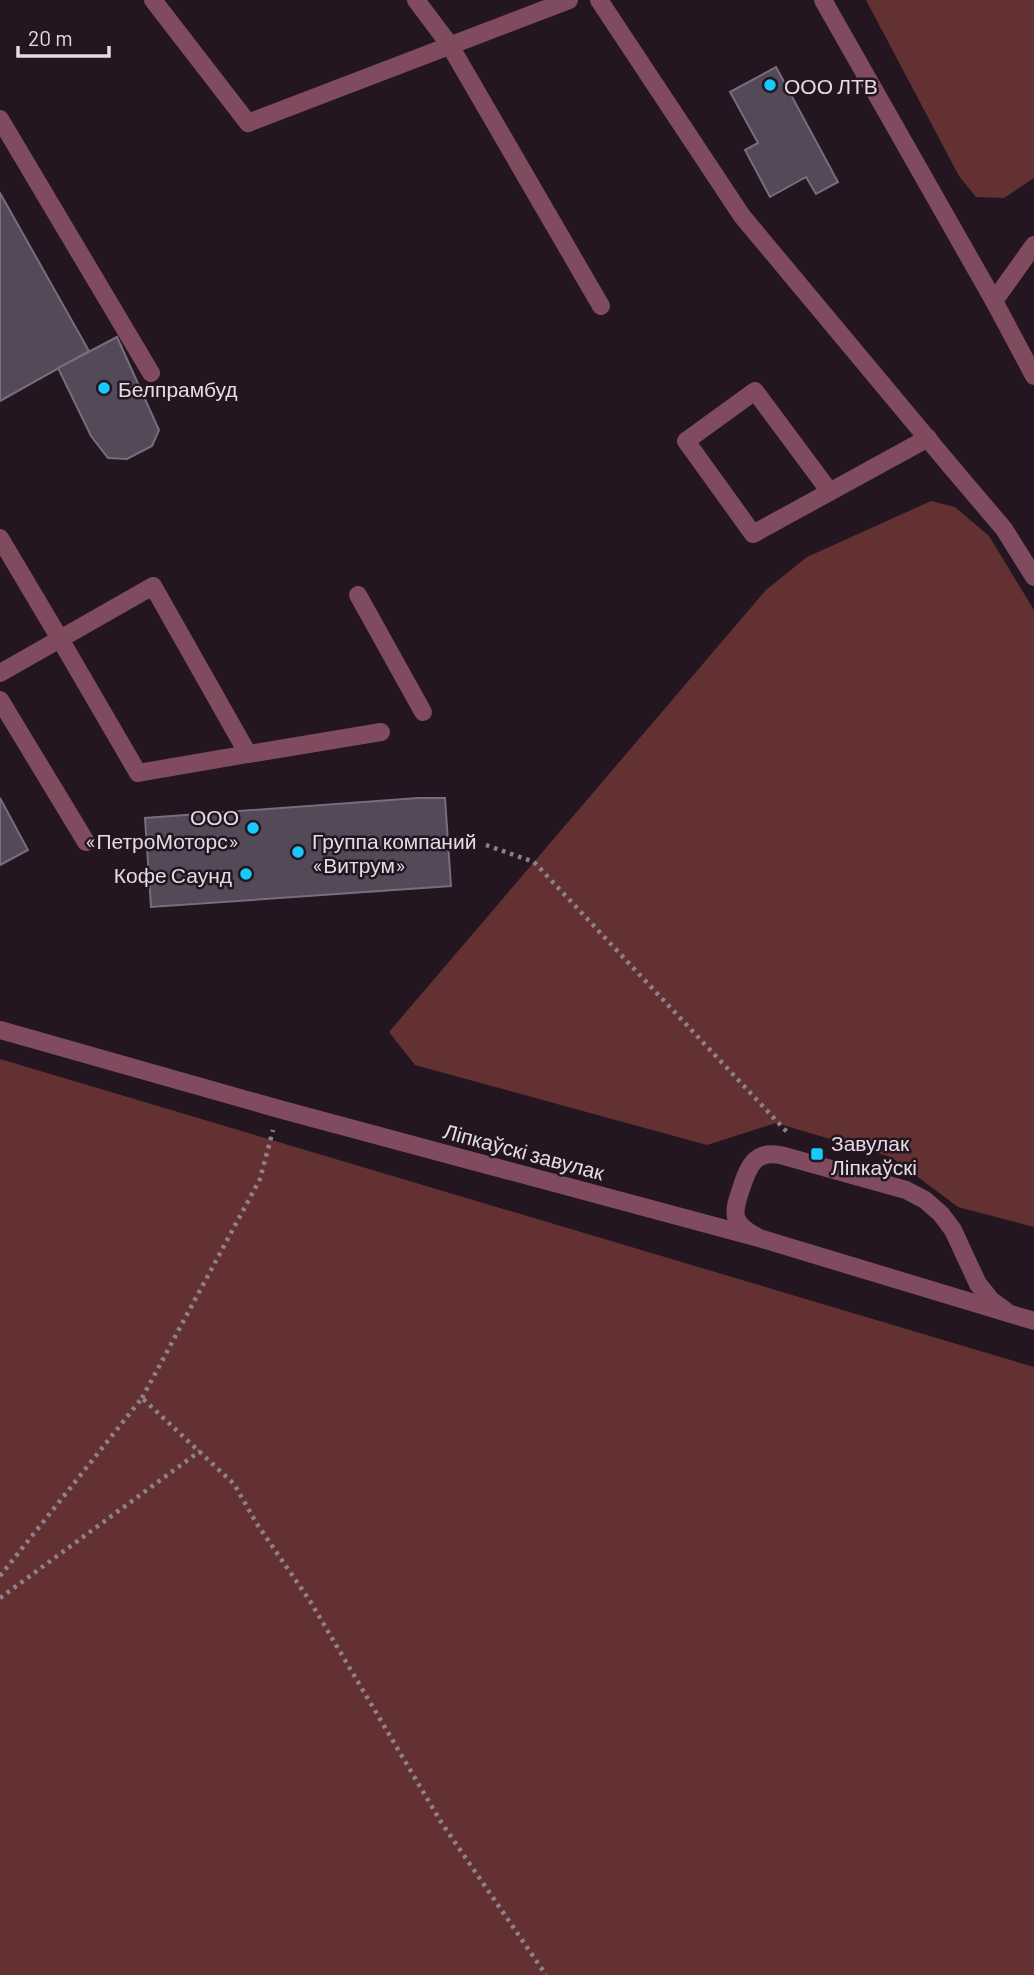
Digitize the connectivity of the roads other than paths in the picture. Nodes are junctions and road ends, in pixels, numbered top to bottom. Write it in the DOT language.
graph roads {
  1 [pos="153,0"];
  2 [pos="416,0"];
  3 [pos="569,0"];
  4 [pos="600,0"];
  5 [pos="823,0"];
  6 [pos="449,44"];
  7 [pos="0,120"];
  8 [pos="1034,245"];
  9 [pos="994,301"];
  10 [pos="601,306"];
  11 [pos="150,373"];
  12 [pos="1034,376"];
  13 [pos="928,438"];
  14 [pos="830,492"];
  15 [pos="0,538"];
  16 [pos="1034,577"];
  17 [pos="358,595"];
  18 [pos="60,639"];
  19 [pos="0,673"];
  20 [pos="0,701"];
  21 [pos="424,712"];
  22 [pos="381,732"];
  23 [pos="248,754"];
  24 [pos="86,842"];
  25 [pos="0,1030"];
  26 [pos="759,1238"];
  27 [pos="1010,1314"];
  28 [pos="1034,1321"];
  1 -- 6 [label="street"];
  2 -- 6 [label="street"];
  3 -- 6 [label="street"];
  4 -- 13 [label="street"];
  5 -- 9 [label="street"];
  6 -- 10 [label="street"];
  7 -- 11 [label="street"];
  8 -- 9 [label="street"];
  9 -- 12 [label="street"];
  13 -- 14 [label="street"];
  13 -- 16 [label="street"];
  14 -- 14 [label="street"];
  15 -- 18 [label="street"];
  17 -- 21 [label="street"];
  18 -- 19 [label="street"];
  18 -- 23 [label="street"];
  18 -- 23 [label="street"];
  20 -- 24 [label="street"];
  22 -- 23 [label="street"];
  25 -- 26 [label="street, Ліпкаўскі завулак"];
  26 -- 27 [label="street, Ліпкаўскі завулак"];
  26 -- 27 [label="street"];
  27 -- 28 [label="street, Ліпкаўскі завулак"];
}
